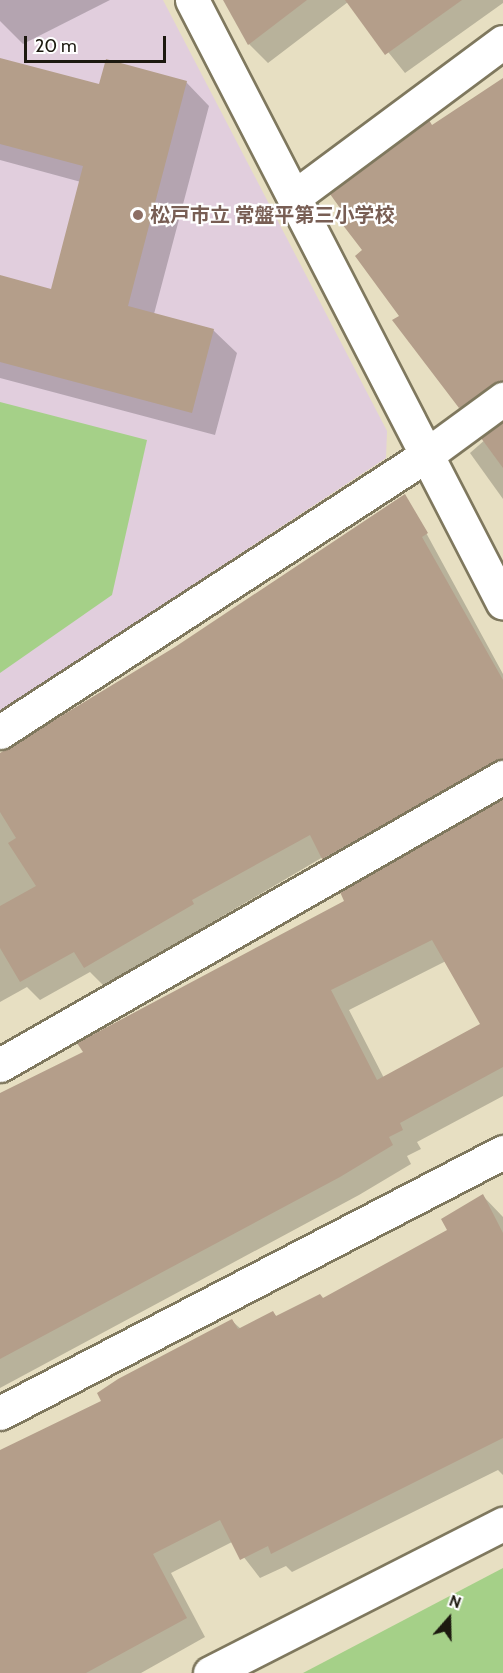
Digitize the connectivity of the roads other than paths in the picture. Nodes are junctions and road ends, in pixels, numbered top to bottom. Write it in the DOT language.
graph roads {
  1 [pos="192,0"];
  2 [pos="503,42"];
  3 [pos="294,197"];
  4 [pos="503,399"];
  5 [pos="425,456"];
  6 [pos="503,603"];
  7 [pos="0,732"];
  8 [pos="503,777"];
  9 [pos="0,1065"];
  10 [pos="503,1152"];
  11 [pos="0,1413"];
  12 [pos="503,1524"];
  13 [pos="210,1673"];
  1 -- 3 [label="street"];
  2 -- 3 [label="street"];
  3 -- 5 [label="street"];
  4 -- 5 [label="street"];
  5 -- 6 [label="street"];
  5 -- 7 [label="street"];
  8 -- 9 [label="street"];
  10 -- 11 [label="street"];
  12 -- 13 [label="street"];
}
